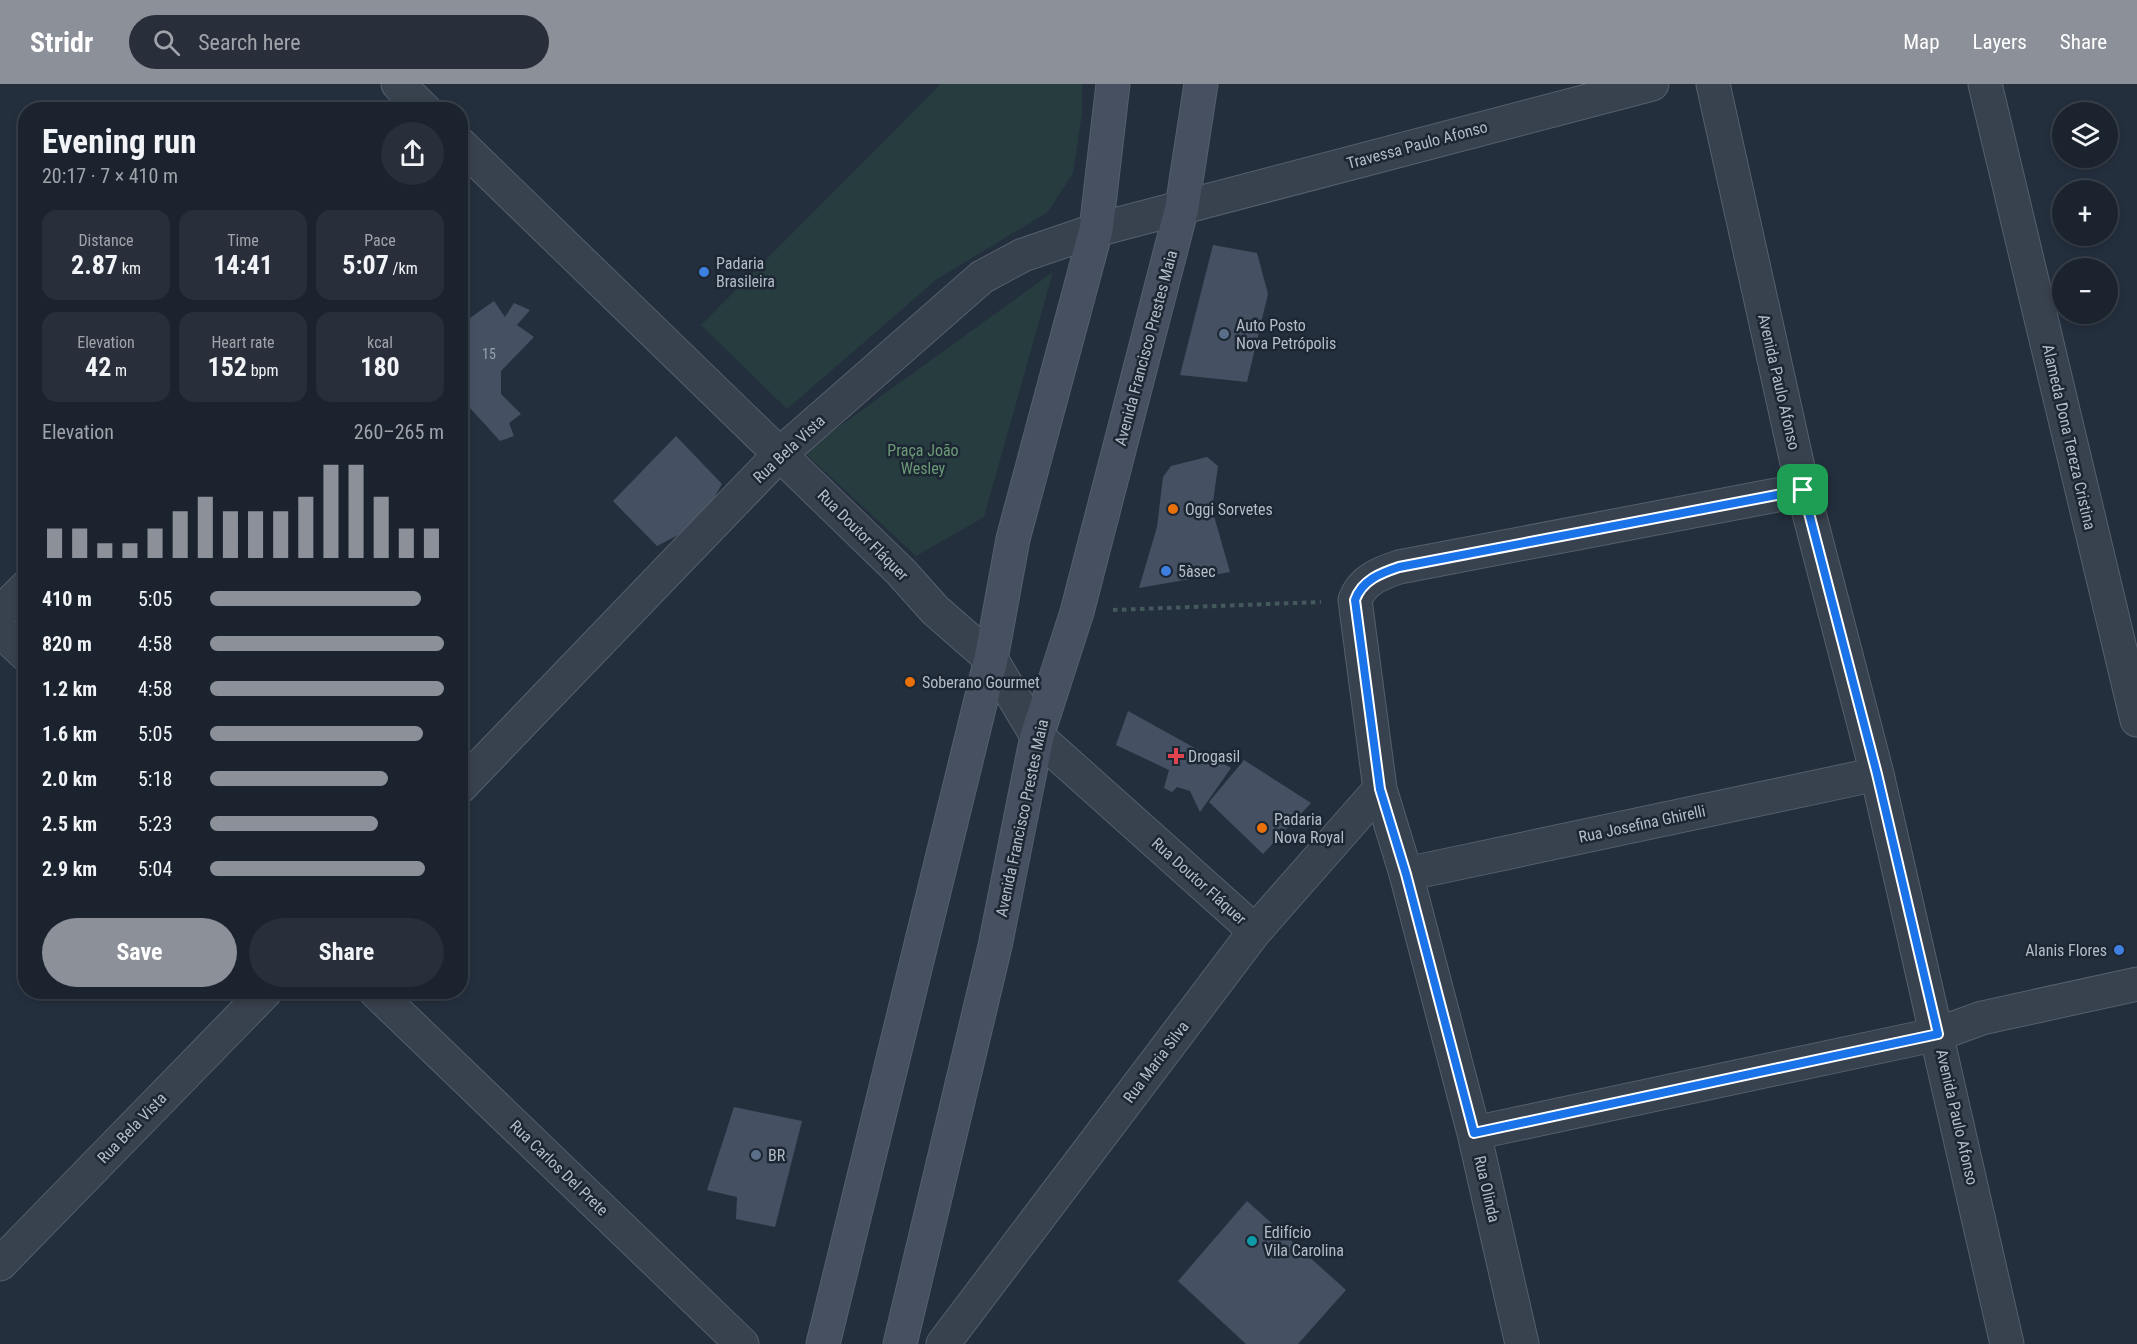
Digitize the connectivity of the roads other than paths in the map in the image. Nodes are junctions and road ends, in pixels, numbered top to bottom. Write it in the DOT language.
graph roads {
  1 [pos="399,84"];
  2 [pos="1113,84"];
  3 [pos="1201,84"];
  4 [pos="1652,84"];
  5 [pos="1713,84"];
  6 [pos="1985,84"];
  7 [pos="417,102"];
  8 [pos="468,152"];
  9 [pos="1182,207"];
  10 [pos="1096,230"];
  11 [pos="780,454"];
  12 [pos="1803,490"];
  13 [pos="18,595"];
  14 [pos="0,613"];
  15 [pos="0,630"];
  16 [pos="18,647"];
  17 [pos="991,659"];
  18 [pos="2137,720"];
  19 [pos="1037,736"];
  20 [pos="1877,774"];
  21 [pos="468,779"];
  22 [pos="1380,789"];
  23 [pos="1406,874"];
  24 [pos="1255,931"];
  25 [pos="2137,984"];
  26 [pos="258,999"];
  27 [pos="383,999"];
  28 [pos="1938,1034"];
  29 [pos="1474,1133"];
  30 [pos="0,1264"];
  31 [pos="742,1344"];
  32 [pos="823,1344"];
  33 [pos="900,1344"];
  34 [pos="943,1344"];
  35 [pos="1522,1344"];
  36 [pos="2007,1344"];
  1 -- 7 [label="street"];
  2 -- 10 [label="main road"];
  3 -- 9 [label="main road, Avenida Francisco Prestes Maia"];
  4 -- 9 [label="street, Travessa Paulo Afonso"];
  5 -- 12 [label="street, Avenida Paulo Afonso"];
  6 -- 18 [label="street, Alameda Dona Tereza Cristina"];
  8 -- 11 [label="street, Rua Doutor Fláquer"];
  9 -- 10 [label="street, Rua Bela Vista"];
  9 -- 19 [label="main road, Avenida Francisco Prestes Maia"];
  10 -- 11 [label="street, Rua Bela Vista"];
  10 -- 17 [label="main road"];
  11 -- 17 [label="street, Rua Doutor Fláquer"];
  11 -- 21 [label="street, Rua Bela Vista"];
  12 -- 20 [label="street, Avenida Paulo Afonso"];
  12 -- 22 [label="street, Rua Olinda"];
  13 -- 14 [label="street"];
  15 -- 16 [label="street"];
  17 -- 19 [label="street, Rua Doutor Fláquer"];
  17 -- 32 [label="main road"];
  19 -- 24 [label="street, Rua Doutor Fláquer"];
  19 -- 33 [label="main road, Avenida Francisco Prestes Maia"];
  20 -- 23 [label="street, Rua Josefina Ghirelli"];
  20 -- 28 [label="street, Avenida Paulo Afonso"];
  22 -- 23 [label="street, Rua Olinda"];
  22 -- 24 [label="street, Rua Maria Silva"];
  23 -- 29 [label="street, Rua Olinda"];
  24 -- 34 [label="street, Rua Maria Silva"];
  25 -- 28 [label="street"];
  26 -- 30 [label="street, Rua Bela Vista"];
  27 -- 31 [label="street, Rua Carlos Del Prete"];
  28 -- 29 [label="street"];
  28 -- 36 [label="street, Avenida Paulo Afonso"];
  29 -- 35 [label="street, Rua Olinda"];
}
